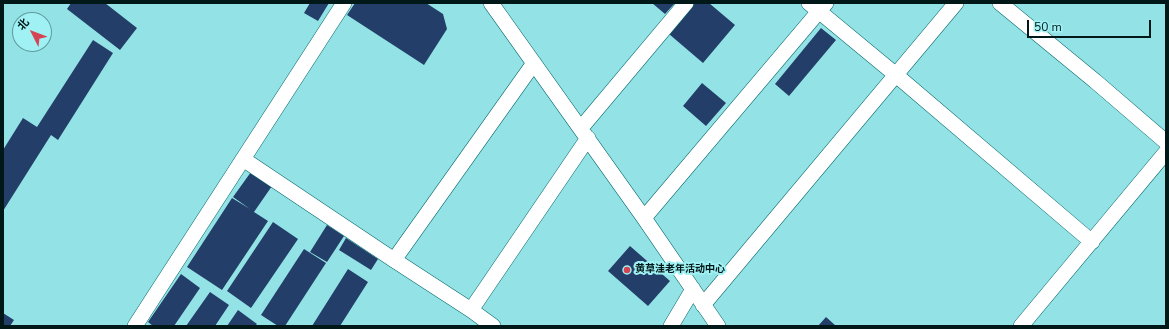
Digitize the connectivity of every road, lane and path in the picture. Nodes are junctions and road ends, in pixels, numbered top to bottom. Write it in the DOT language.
graph roads {
  1 [pos="344,3"];
  2 [pos="490,3"];
  3 [pos="686,3"];
  4 [pos="956,3"];
  5 [pos="1000,3"];
  6 [pos="818,6"];
  7 [pos="534,63"];
  8 [pos="896,75"];
  9 [pos="584,133"];
  10 [pos="1166,142"];
  11 [pos="1166,152"];
  12 [pos="244,159"];
  13 [pos="644,218"];
  14 [pos="1092,242"];
  15 [pos="394,260"];
  16 [pos="693,289"];
  17 [pos="704,305"];
  18 [pos="471,310"];
  19 [pos="135,326"];
  20 [pos="493,326"];
  21 [pos="671,326"];
  22 [pos="718,326"];
  23 [pos="1021,326"];
  1 -- 12 [label="street"];
  2 -- 7 [label="street"];
  3 -- 9 [label="street"];
  4 -- 8 [label="street"];
  5 -- 10 [label="street"];
  6 -- 8 [label="street"];
  6 -- 13 [label="street"];
  7 -- 9 [label="street"];
  7 -- 15 [label="street"];
  8 -- 14 [label="street"];
  8 -- 17 [label="street"];
  9 -- 13 [label="street"];
  9 -- 18 [label="street"];
  11 -- 14 [label="street"];
  12 -- 15 [label="street"];
  12 -- 19 [label="street"];
  13 -- 16 [label="street"];
  14 -- 23 [label="street"];
  15 -- 18 [label="street"];
  16 -- 17 [label="street"];
  16 -- 21 [label="street"];
  17 -- 22 [label="street"];
  18 -- 20 [label="street"];
}
